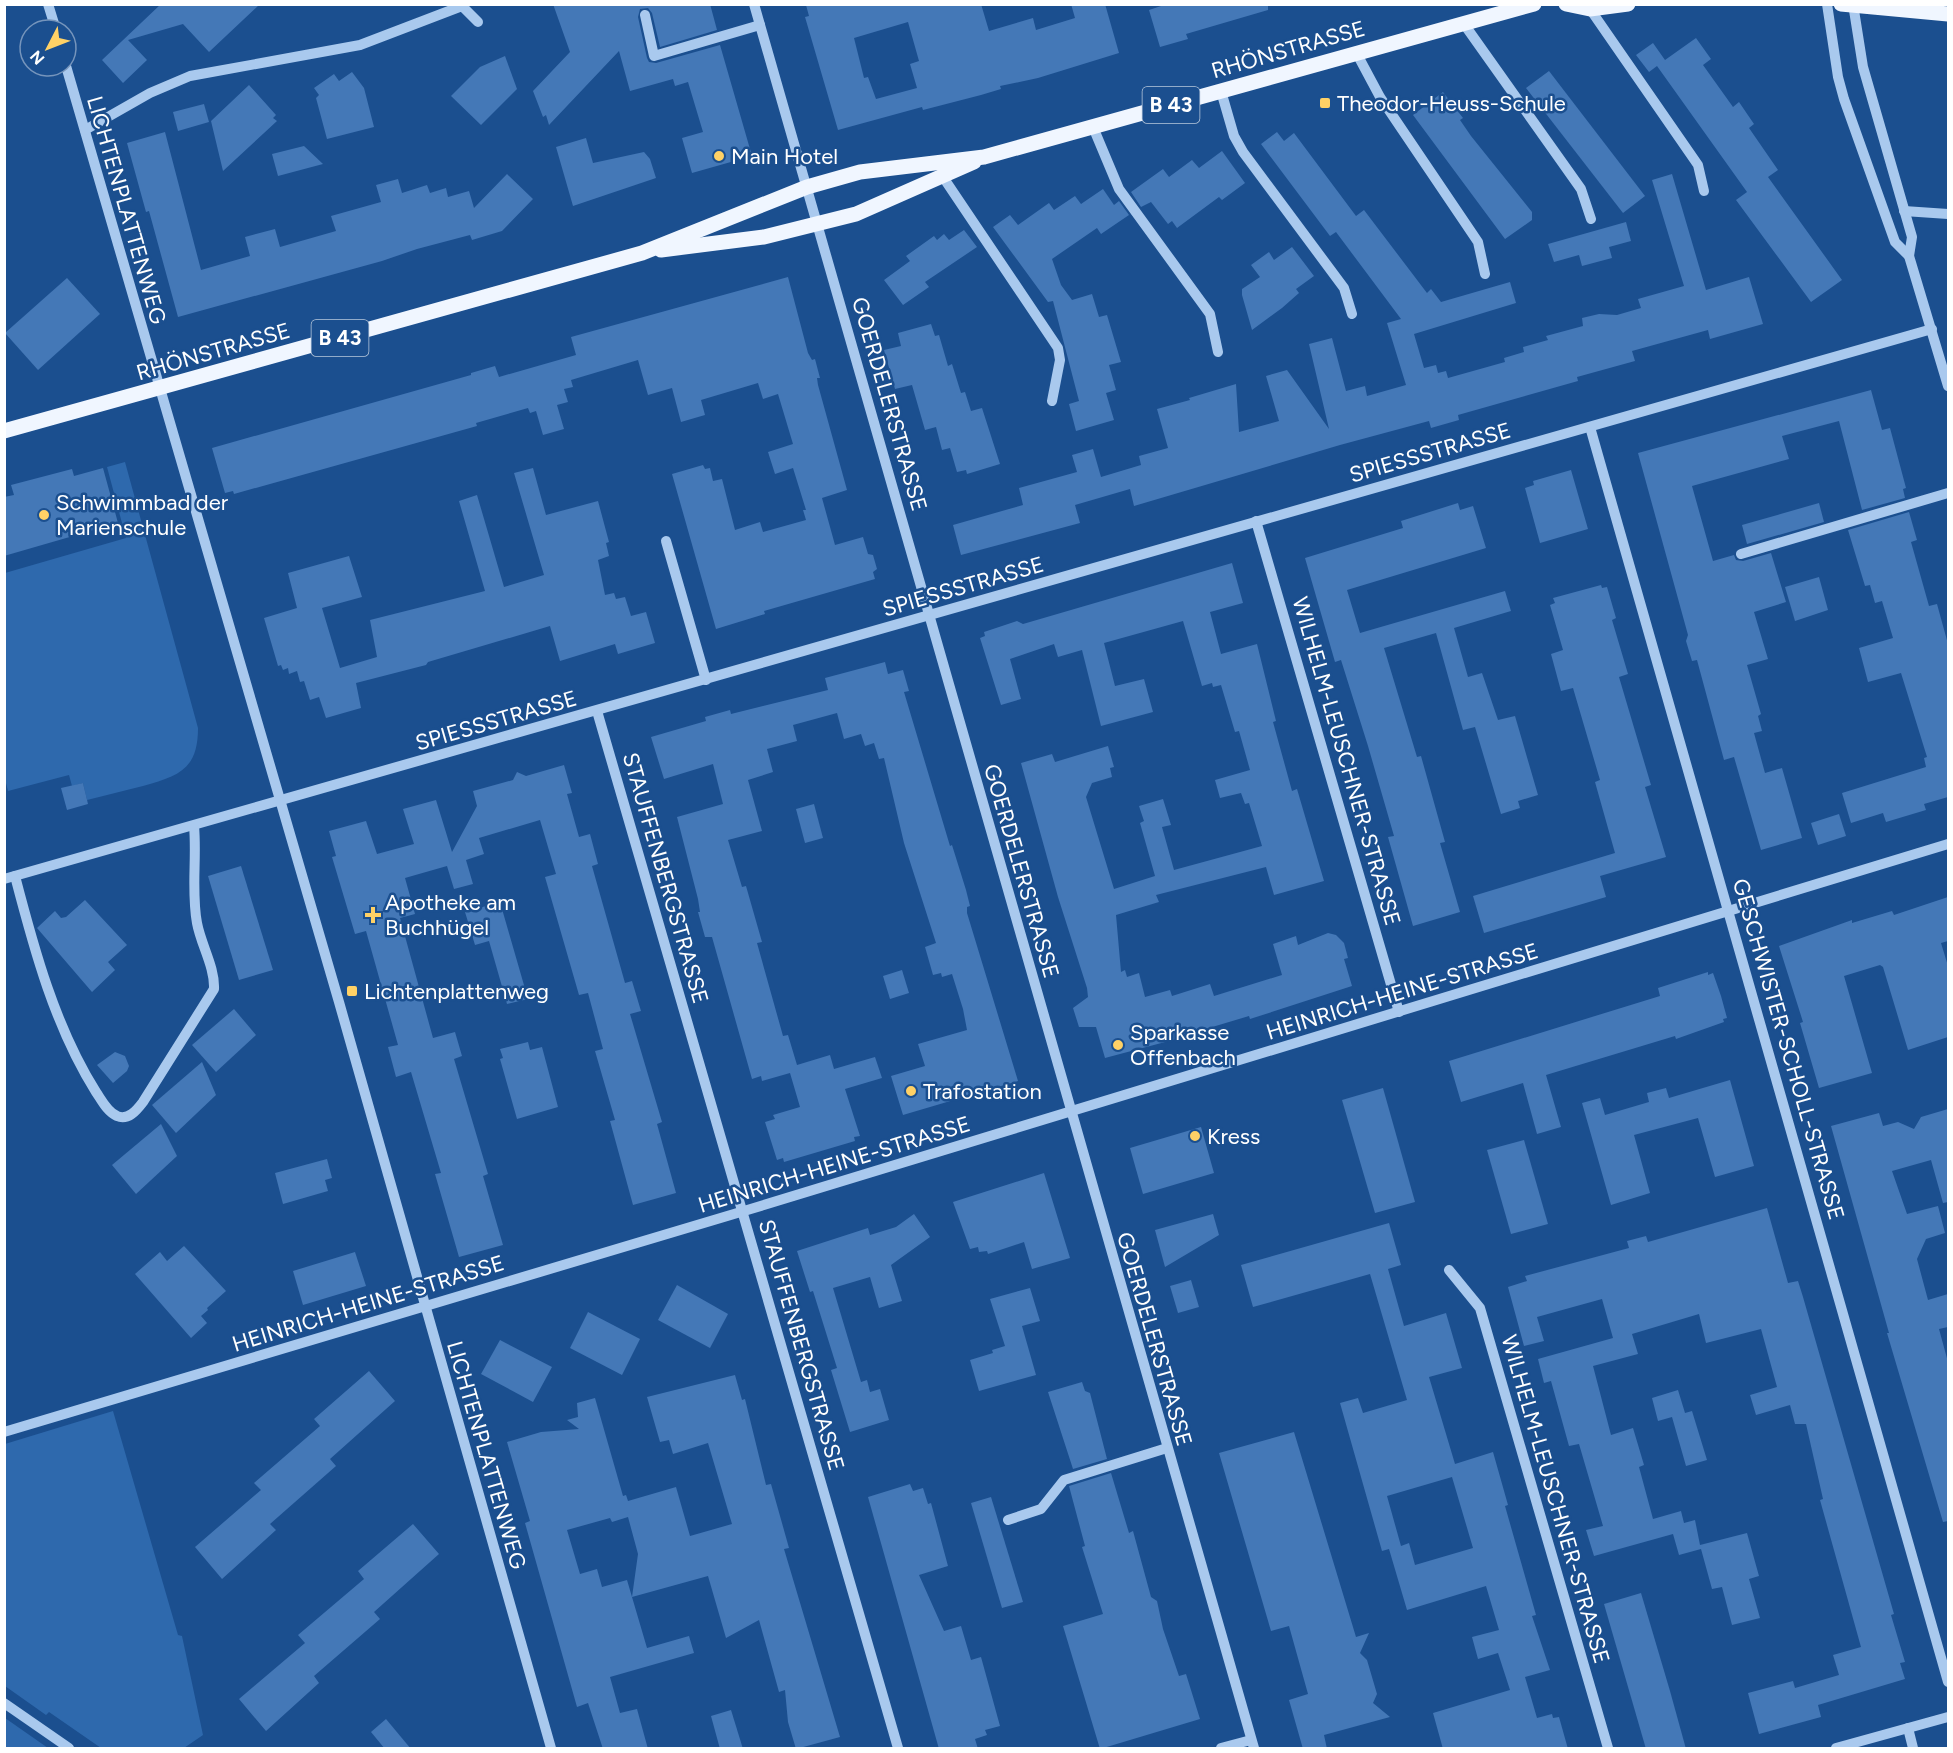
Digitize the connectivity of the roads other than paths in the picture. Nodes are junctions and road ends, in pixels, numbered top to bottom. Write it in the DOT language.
graph roads {
  1 [pos="754,4"];
  2 [pos="1534,4"];
  3 [pos="1566,4"];
  4 [pos="1628,4"];
  5 [pos="1827,4"];
  6 [pos="1849,5"];
  7 [pos="1590,9"];
  8 [pos="1948,14"];
  9 [pos="645,15"];
  10 [pos="478,22"];
  11 [pos="1464,24"];
  12 [pos="760,25"];
  13 [pos="1357,54"];
  14 [pos="70,78"];
  15 [pos="1221,91"];
  16 [pos="1093,127"];
  17 [pos="85,130"];
  18 [pos="984,157"];
  19 [pos="943,177"];
  20 [pos="807,187"];
  21 [pos="1704,191"];
  22 [pos="1904,211"];
  23 [pos="1948,214"];
  24 [pos="1591,219"];
  25 [pos="818,224"];
  26 [pos="642,253"];
  27 [pos="1909,256"];
  28 [pos="1485,274"];
  29 [pos="1352,314"];
  30 [pos="1932,329"];
  31 [pos="1218,352"];
  32 [pos="1948,386"];
  33 [pos="158,390"];
  34 [pos="1052,401"];
  35 [pos="1590,427"];
  36 [pos="4,431"];
  37 [pos="1948,493"];
  38 [pos="1257,521"];
  39 [pos="666,541"];
  40 [pos="1741,554"];
  41 [pos="930,616"];
  42 [pos="706,680"];
  43 [pos="597,711"];
  44 [pos="280,802"];
  45 [pos="194,826"];
  46 [pos="1948,844"];
  47 [pos="10,877"];
  48 [pos="1729,911"];
  49 [pos="1399,1012"];
  50 [pos="1070,1113"];
  51 [pos="744,1211"];
  52 [pos="1449,1270"];
  53 [pos="424,1308"];
  54 [pos="4,1432"];
  55 [pos="1167,1448"];
  56 [pos="1008,1520"];
  57 [pos="1948,1682"];
  58 [pos="4,1702"];
  59 [pos="1948,1717"];
  60 [pos="1908,1728"];
  61 [pos="1252,1744"];
  62 [pos="69,1749"];
  63 [pos="551,1749"];
  64 [pos="898,1749"];
  65 [pos="1221,1749"];
  66 [pos="1608,1749"];
  67 [pos="1836,1749"];
  68 [pos="1913,1749"];
  1 -- 12 [label="street, GOERDELERSTRASSE"];
  2 -- 11 [label="main road, RHÖNSTRASSE / B 43"];
  3 -- 7 [label="main road"];
  4 -- 7 [label="main road"];
  5 -- 27 [label="street"];
  6 -- 8 [label="main road"];
  6 -- 22 [label="street"];
  7 -- 21 [label="street"];
  9 -- 12 [label="street"];
  10 -- 17 [label="street"];
  11 -- 13 [label="main road, RHÖNSTRASSE / B 43"];
  11 -- 24 [label="street"];
  12 -- 20 [label="street, GOERDELERSTRASSE"];
  13 -- 15 [label="main road, RHÖNSTRASSE / B 43"];
  13 -- 28 [label="street"];
  14 -- 17 [label="street, LICHTENPLATTENWEG"];
  15 -- 16 [label="main road, RHÖNSTRASSE / B 43"];
  15 -- 29 [label="street"];
  16 -- 18 [label="main road, RHÖNSTRASSE / B 43"];
  16 -- 31 [label="street"];
  17 -- 33 [label="street, LICHTENPLATTENWEG"];
  18 -- 19 [label="main road, RHÖNSTRASSE / B 43"];
  18 -- 20 [label="main road, RHÖNSTRASSE / B 43"];
  19 -- 25 [label="main road, RHÖNSTRASSE / B 43"];
  19 -- 34 [label="street"];
  20 -- 25 [label="street, GOERDELERSTRASSE"];
  20 -- 26 [label="main road, RHÖNSTRASSE / B 43"];
  22 -- 23 [label="street"];
  22 -- 27 [label="street"];
  25 -- 26 [label="main road, RHÖNSTRASSE / B 43"];
  25 -- 41 [label="street, GOERDELERSTRASSE"];
  26 -- 33 [label="main road, RHÖNSTRASSE / B 43"];
  27 -- 30 [label="street"];
  30 -- 32 [label="street"];
  30 -- 35 [label="street, SPIESSSTRASSE"];
  33 -- 36 [label="main road, RHÖNSTRASSE / B 43"];
  33 -- 44 [label="street, LICHTENPLATTENWEG"];
  35 -- 38 [label="street, SPIESSSTRASSE"];
  35 -- 48 [label="street, GESCHWISTER-SCHOLL-STRASSE"];
  37 -- 40 [label="street"];
  38 -- 41 [label="street, SPIESSSTRASSE"];
  38 -- 49 [label="street, WILHELM-LEUSCHNER-STRASSE"];
  39 -- 42 [label="street"];
  41 -- 42 [label="street, SPIESSSTRASSE"];
  41 -- 50 [label="street, GOERDELERSTRASSE"];
  42 -- 43 [label="street, SPIESSSTRASSE"];
  43 -- 44 [label="street, SPIESSSTRASSE"];
  43 -- 51 [label="street, STAUFFENBERGSTRASSE"];
  44 -- 45 [label="street, SPIESSSTRASSE"];
  44 -- 53 [label="street, LICHTENPLATTENWEG"];
  45 -- 47 [label="street, SPIESSSTRASSE"];
  45 -- 47 [label="street"];
  46 -- 48 [label="street, HEINRICH-HEINE-STRASSE"];
  48 -- 49 [label="street, HEINRICH-HEINE-STRASSE"];
  48 -- 57 [label="street, GESCHWISTER-SCHOLL-STRASSE"];
  49 -- 50 [label="street, HEINRICH-HEINE-STRASSE"];
  50 -- 51 [label="street, HEINRICH-HEINE-STRASSE"];
  50 -- 55 [label="street, GOERDELERSTRASSE"];
  51 -- 53 [label="street, HEINRICH-HEINE-STRASSE"];
  51 -- 64 [label="street, STAUFFENBERGSTRASSE"];
  52 -- 66 [label="street, WILHELM-LEUSCHNER-STRASSE"];
  53 -- 54 [label="street, HEINRICH-HEINE-STRASSE"];
  53 -- 63 [label="street, LICHTENPLATTENWEG"];
  55 -- 56 [label="street"];
  55 -- 61 [label="street, GOERDELERSTRASSE"];
  58 -- 62 [label="street"];
  59 -- 60 [label="street"];
  60 -- 67 [label="street"];
  60 -- 68 [label="street"];
  61 -- 65 [label="street"];
}
